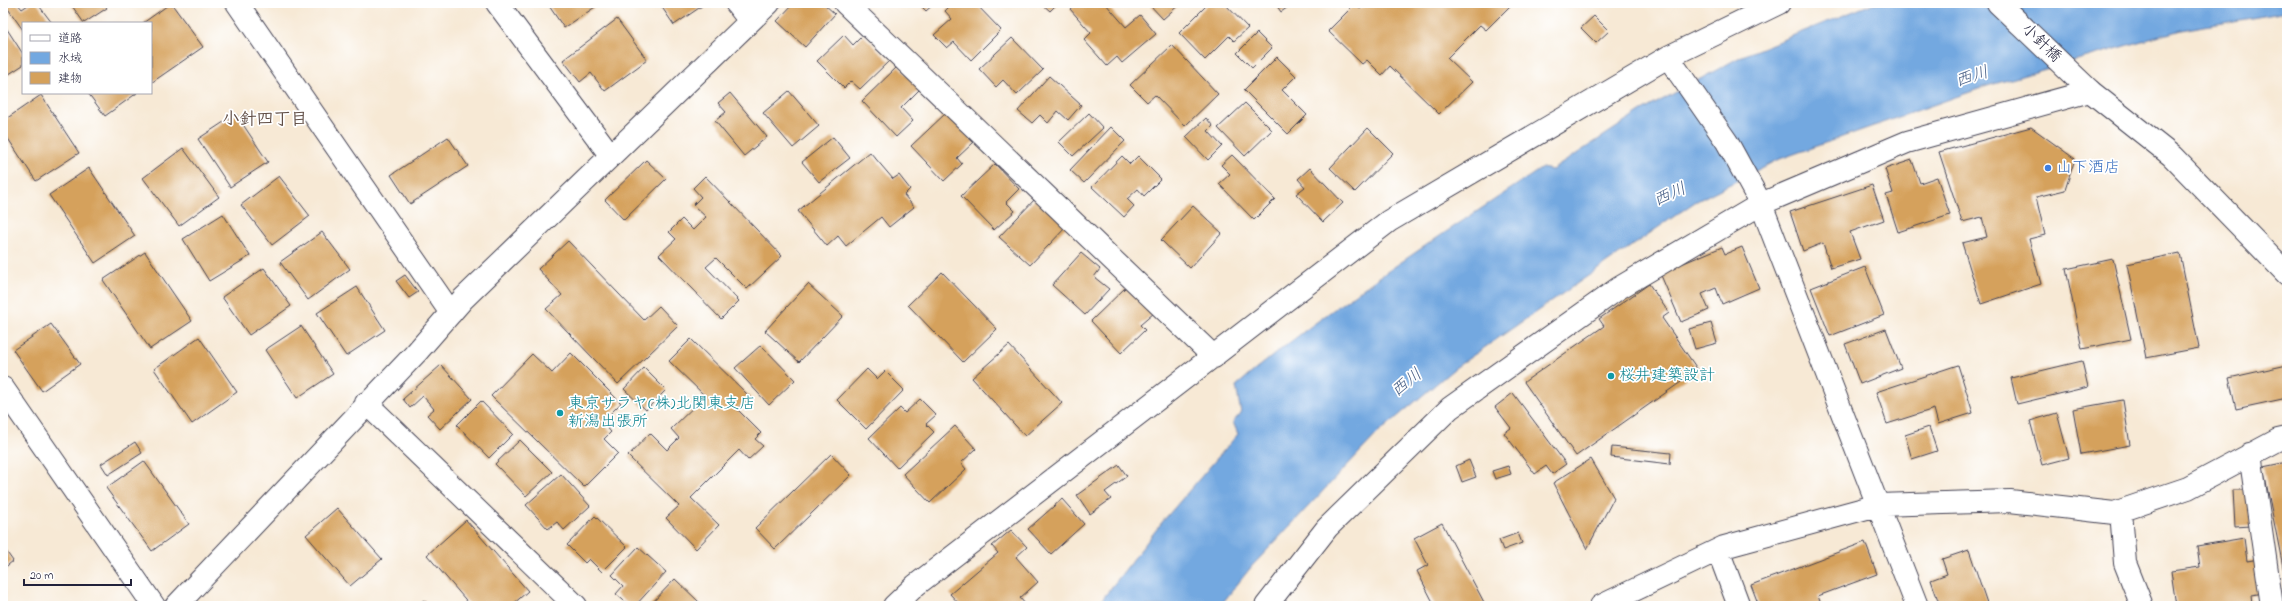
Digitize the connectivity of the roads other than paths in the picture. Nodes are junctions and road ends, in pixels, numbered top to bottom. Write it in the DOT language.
graph roads {
  1 [pos="237,3"];
  2 [pos="497,3"];
  3 [pos="736,3"];
  4 [pos="769,3"];
  5 [pos="845,3"];
  6 [pos="1779,3"];
  7 [pos="1998,3"];
  8 [pos="750,21"];
  9 [pos="1673,65"];
  10 [pos="2086,87"];
  11 [pos="611,156"];
  12 [pos="1761,204"];
  13 [pos="2287,274"];
  14 [pos="451,313"];
  15 [pos="1214,357"];
  16 [pos="3,388"];
  17 [pos="366,403"];
  18 [pos="2287,438"];
  19 [pos="2250,454"];
  20 [pos="1878,505"];
  21 [pos="2120,511"];
  22 [pos="1718,550"];
  23 [pos="154,606"];
  24 [pos="176,606"];
  25 [pos="576,606"];
  26 [pos="894,606"];
  27 [pos="1266,606"];
  28 [pos="1601,606"];
  29 [pos="1739,606"];
  30 [pos="1917,606"];
  31 [pos="2142,606"];
  32 [pos="2272,606"];
  1 -- 14 [label="street"];
  2 -- 11 [label="street"];
  3 -- 8 [label="street"];
  4 -- 8 [label="street"];
  5 -- 15 [label="street"];
  6 -- 9 [label="street"];
  7 -- 10 [label="street, 小針橋"];
  8 -- 11 [label="street"];
  9 -- 12 [label="street"];
  9 -- 15 [label="street"];
  10 -- 12 [label="street"];
  10 -- 13 [label="street, 小針橋"];
  11 -- 14 [label="street"];
  12 -- 20 [label="street"];
  12 -- 27 [label="street"];
  14 -- 17 [label="street"];
  15 -- 26 [label="street"];
  16 -- 23 [label="street"];
  17 -- 24 [label="street"];
  17 -- 25 [label="street"];
  18 -- 19 [label="street"];
  19 -- 21 [label="street"];
  19 -- 32 [label="street"];
  20 -- 21 [label="street"];
  20 -- 22 [label="street"];
  20 -- 30 [label="street"];
  21 -- 31 [label="street"];
  22 -- 28 [label="street"];
  22 -- 29 [label="street"];
}
